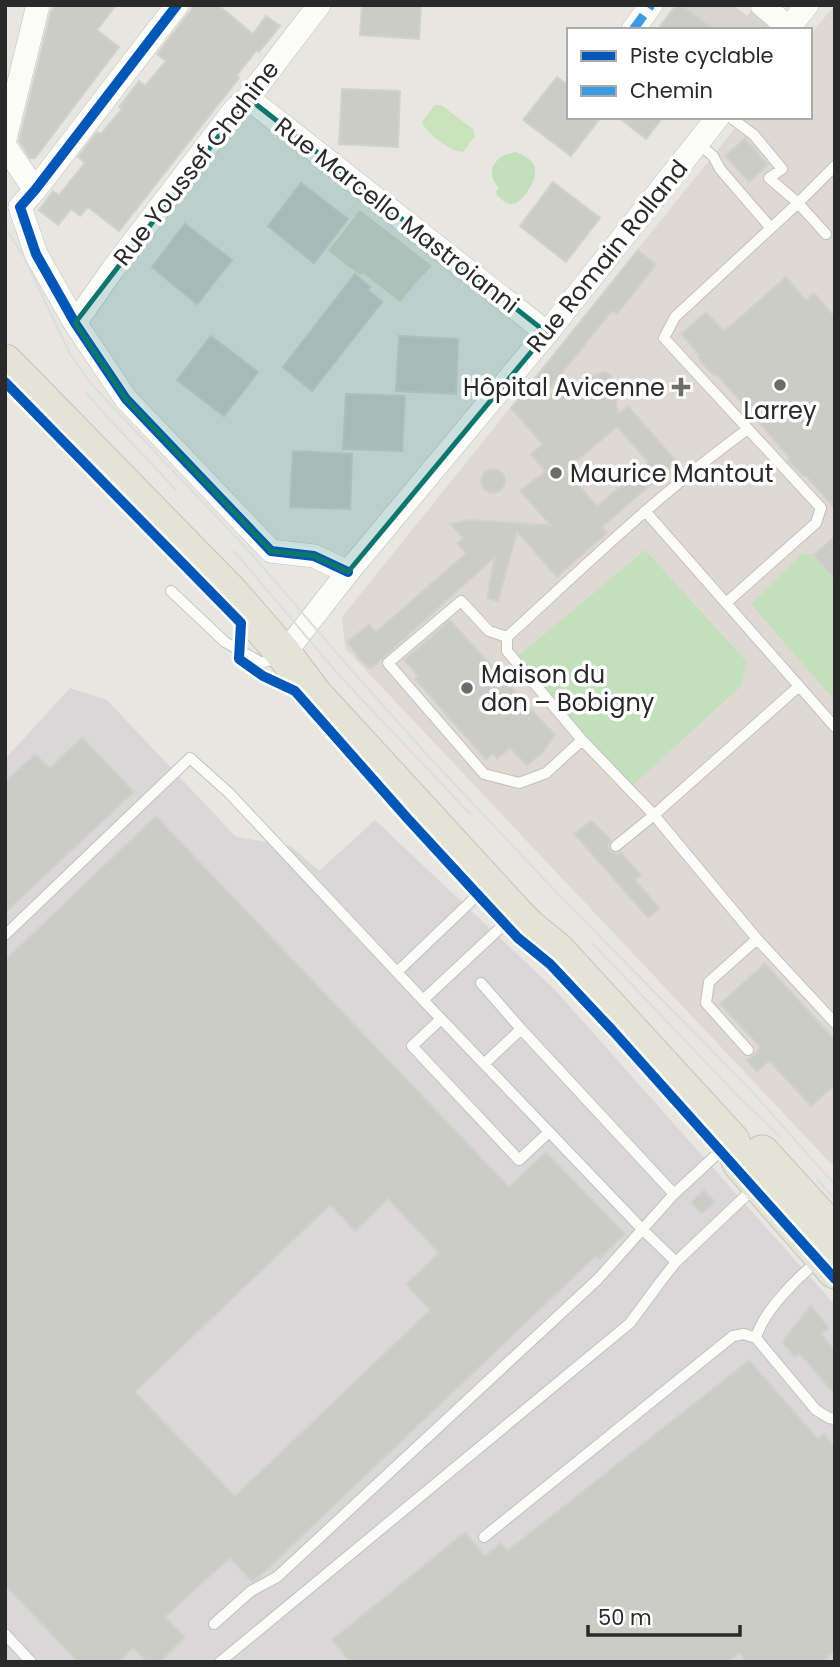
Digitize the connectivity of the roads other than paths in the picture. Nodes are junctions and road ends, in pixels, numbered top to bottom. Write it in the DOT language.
graph roads {
  1 [pos="37,5"];
  2 [pos="177,5"];
  3 [pos="320,5"];
  4 [pos="651,5"];
  5 [pos="762,5"];
  6 [pos="807,5"];
  7 [pos="634,28"];
  8 [pos="787,28"];
  9 [pos="789,28"];
  10 [pos="248,97"];
  11 [pos="716,119"];
  12 [pos="733,119"];
  13 [pos="5,139"];
  14 [pos="698,143"];
  15 [pos="5,146"];
  16 [pos="835,166"];
  17 [pos="35,190"];
  18 [pos="798,202"];
  19 [pos="770,227"];
  20 [pos="826,234"];
  21 [pos="75,323"];
  22 [pos="547,332"];
  23 [pos="7,364"];
  24 [pos="748,429"];
  25 [pos="645,511"];
  26 [pos="348,572"];
  27 [pos="172,590"];
  28 [pos="726,603"];
  29 [pos="506,636"];
  30 [pos="284,654"];
  31 [pos="798,687"];
  32 [pos="835,727"];
  33 [pos="582,740"];
  34 [pos="654,815"];
  35 [pos="616,846"];
  36 [pos="488,885"];
  37 [pos="516,914"];
  38 [pos="5,935"];
  39 [pos="757,939"];
  40 [pos="397,972"];
  41 [pos="481,983"];
  42 [pos="424,1000"];
  43 [pos="441,1019"];
  44 [pos="835,1023"];
  45 [pos="521,1029"];
  46 [pos="748,1050"];
  47 [pos="484,1064"];
  48 [pos="550,1132"];
  49 [pos="732,1141"];
  50 [pos="758,1184"];
  51 [pos="674,1195"];
  52 [pos="642,1229"];
  53 [pos="831,1254"];
  54 [pos="676,1262"];
  55 [pos="756,1338"];
  56 [pos="835,1419"];
  57 [pos="484,1537"];
  58 [pos="214,1624"];
  59 [pos="8,1641"];
  60 [pos="31,1662"];
  61 [pos="220,1662"];
  1 -- 13 [label="street"];
  2 -- 17 [label="street"];
  3 -- 10 [label="street, Rue Youssef Chahine"];
  4 -- 7 [label="street"];
  5 -- 8 [label="street"];
  6 -- 9 [label="street"];
  10 -- 21 [label="street, Rue Youssef Chahine"];
  10 -- 22 [label="street, Rue Marcello Mastroianni"];
  11 -- 14 [label="street, Rue Romain Rolland"];
  12 -- 18 [label="lane"];
  14 -- 19 [label="lane"];
  14 -- 22 [label="street, Rue Romain Rolland"];
  15 -- 17 [label="street"];
  16 -- 18 [label="lane"];
  17 -- 21 [label="street"];
  18 -- 19 [label="lane"];
  18 -- 20 [label="lane"];
  19 -- 24 [label="lane"];
  21 -- 26 [label="street"];
  22 -- 26 [label="street, Rue Romain Rolland"];
  23 -- 30 [label="main road"];
  24 -- 25 [label="lane"];
  24 -- 28 [label="lane"];
  25 -- 28 [label="lane"];
  25 -- 29 [label="lane"];
  26 -- 30 [label="street, Rue Romain Rolland"];
  27 -- 30 [label="lane"];
  28 -- 31 [label="lane"];
  29 -- 33 [label="lane"];
  29 -- 33 [label="lane"];
  30 -- 36 [label="main road"];
  31 -- 32 [label="lane"];
  31 -- 34 [label="lane"];
  33 -- 34 [label="lane"];
  34 -- 35 [label="lane"];
  34 -- 39 [label="lane"];
  36 -- 37 [label="main road"];
  36 -- 40 [label="lane"];
  37 -- 42 [label="lane"];
  37 -- 49 [label="main road"];
  38 -- 40 [label="lane"];
  39 -- 44 [label="lane"];
  39 -- 46 [label="lane"];
  40 -- 42 [label="lane"];
  41 -- 45 [label="lane"];
  42 -- 43 [label="lane"];
  43 -- 47 [label="lane"];
  43 -- 48 [label="lane"];
  45 -- 47 [label="lane"];
  45 -- 51 [label="lane"];
  47 -- 48 [label="lane"];
  48 -- 52 [label="lane"];
  49 -- 50 [label="main road"];
  49 -- 51 [label="lane"];
  49 -- 53 [label="main road"];
  50 -- 53 [label="main road"];
  50 -- 54 [label="lane"];
  51 -- 52 [label="lane"];
  52 -- 54 [label="lane"];
  52 -- 58 [label="lane"];
  53 -- 55 [label="lane"];
  54 -- 61 [label="lane"];
  55 -- 56 [label="lane"];
  55 -- 57 [label="lane"];
  59 -- 60 [label="lane"];
}
